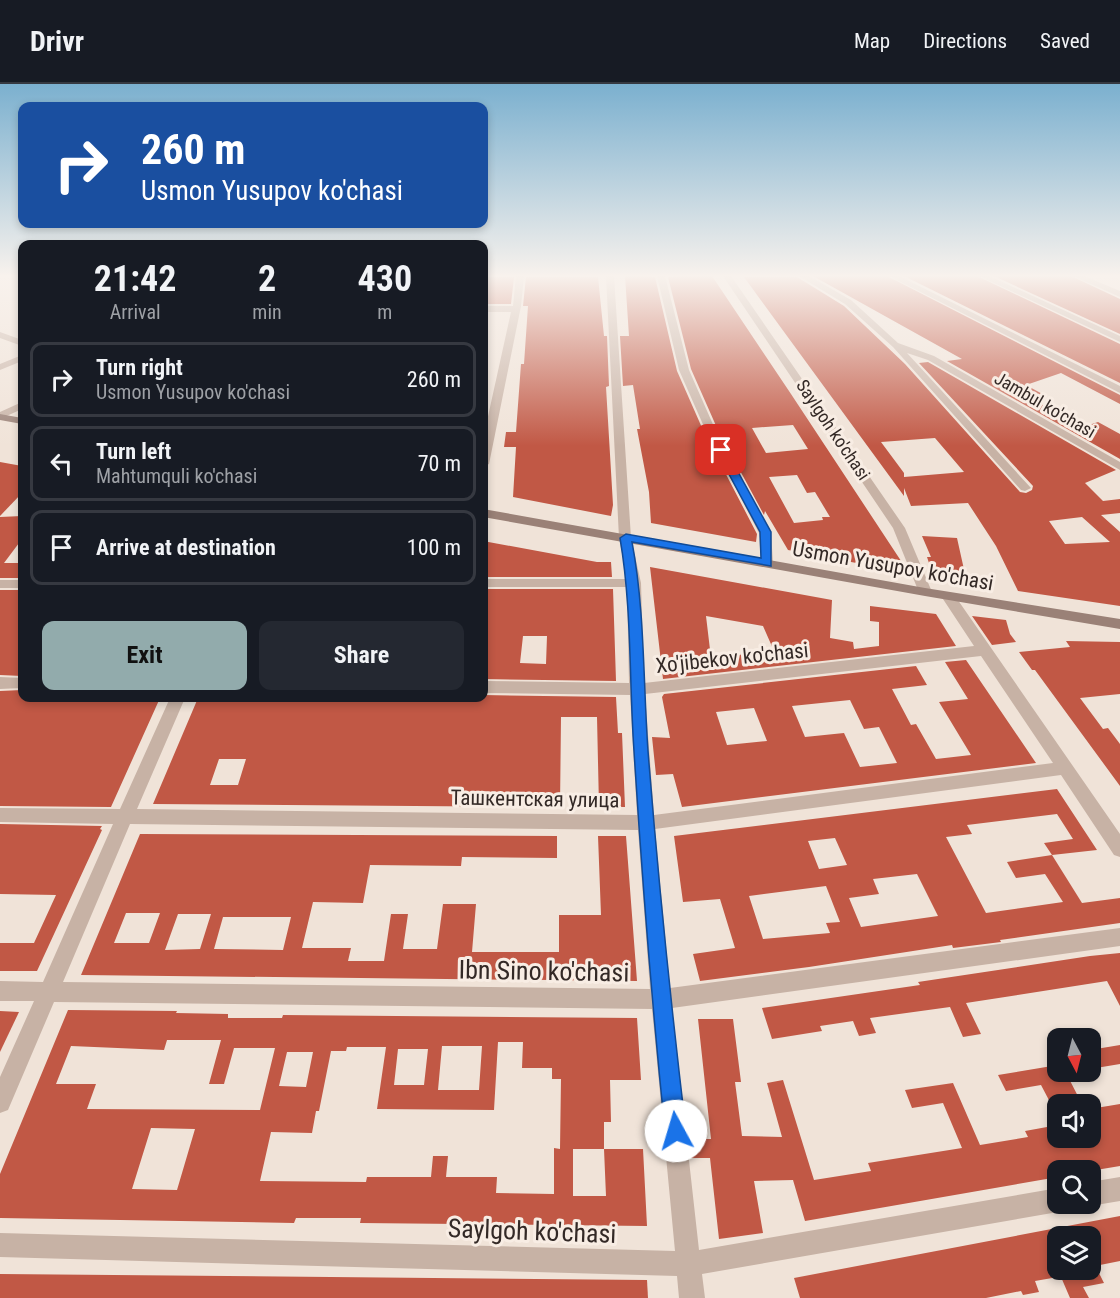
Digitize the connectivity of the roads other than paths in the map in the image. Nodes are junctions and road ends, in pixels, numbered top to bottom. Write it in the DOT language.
graph roads {
  1 [pos="511,333"];
  2 [pos="613,333"];
  3 [pos="675,333"];
  4 [pos="766,333"];
  5 [pos="882,333"];
  6 [pos="1006,333"];
  7 [pos="1106,333"];
  8 [pos="0,335"];
  9 [pos="1120,339"];
  10 [pos="18,342"];
  11 [pos="896,345"];
  12 [pos="18,360"];
  13 [pos="0,367"];
  14 [pos="1120,390"];
  15 [pos="18,407"];
  16 [pos="0,416"];
  17 [pos="18,420"];
  18 [pos="488,441"];
  19 [pos="1120,467"];
  20 [pos="1025,488"];
  21 [pos="488,514"];
  22 [pos="626,538"];
  23 [pos="767,563"];
  24 [pos="634,583"];
  25 [pos="0,584"];
  26 [pos="18,584"];
  27 [pos="488,584"];
  28 [pos="925,592"];
  29 [pos="948,596"];
  30 [pos="1120,624"];
  31 [pos="984,650"];
  32 [pos="0,683"];
  33 [pos="18,683"];
  34 [pos="488,687"];
  35 [pos="637,689"];
  36 [pos="175,702"];
  37 [pos="1066,768"];
  38 [pos="0,815"];
  39 [pos="126,816"];
  40 [pos="646,823"];
  41 [pos="1120,849"];
  42 [pos="1120,937"];
  43 [pos="0,991"];
  44 [pos="47,992"];
  45 [pos="661,999"];
  46 [pos="0,1102"];
  47 [pos="1120,1189"];
  48 [pos="1101,1192"];
  49 [pos="1047,1202"];
  50 [pos="0,1245"];
  51 [pos="690,1264"];
  52 [pos="692,1298"];
  1 -- 18 [label="street"];
  2 -- 22 [label="street"];
  3 -- 23 [label="street"];
  4 -- 28 [label="street, Saylgoh ko'chasi"];
  5 -- 11 [label="street, Jambul ko'chasi"];
  6 -- 14 [label="street"];
  7 -- 9 [label="street"];
  8 -- 10 [label="street"];
  11 -- 19 [label="street, Jambul ko'chasi"];
  11 -- 20 [label="street"];
  12 -- 13 [label="street"];
  15 -- 16 [label="street"];
  16 -- 17 [label="main road"];
  21 -- 22 [label="main road, Usmon Yusupov ko'chasi"];
  22 -- 23 [label="main road, Usmon Yusupov ko'chasi"];
  22 -- 24 [label="street"];
  23 -- 28 [label="main road, Usmon Yusupov ko'chasi"];
  24 -- 27 [label="street"];
  24 -- 35 [label="street"];
  25 -- 26 [label="street"];
  28 -- 29 [label="main road, Usmon Yusupov ko'chasi"];
  29 -- 30 [label="main road, Usmon Yusupov ko'chasi"];
  29 -- 31 [label="street"];
  31 -- 35 [label="street, Xo'jibekov ko'chasi"];
  31 -- 37 [label="street"];
  32 -- 33 [label="street"];
  34 -- 35 [label="street, Xo'jibekov ko'chasi"];
  35 -- 40 [label="street"];
  36 -- 39 [label="street"];
  37 -- 40 [label="street, Ташкентская улица"];
  37 -- 41 [label="street"];
  38 -- 39 [label="street, Ташкентская улица"];
  39 -- 40 [label="street, Ташкентская улица"];
  39 -- 44 [label="street"];
  40 -- 45 [label="street"];
  42 -- 45 [label="street, Ibn Sino ko'chasi"];
  43 -- 44 [label="street, Ibn Sino ko'chasi"];
  44 -- 45 [label="street, Ibn Sino ko'chasi"];
  44 -- 46 [label="street"];
  45 -- 51 [label="street"];
  47 -- 48 [label="street"];
  49 -- 51 [label="street, Saylgoh ko'chasi"];
  50 -- 51 [label="street, Saylgoh ko'chasi"];
  51 -- 52 [label="street"];
}
